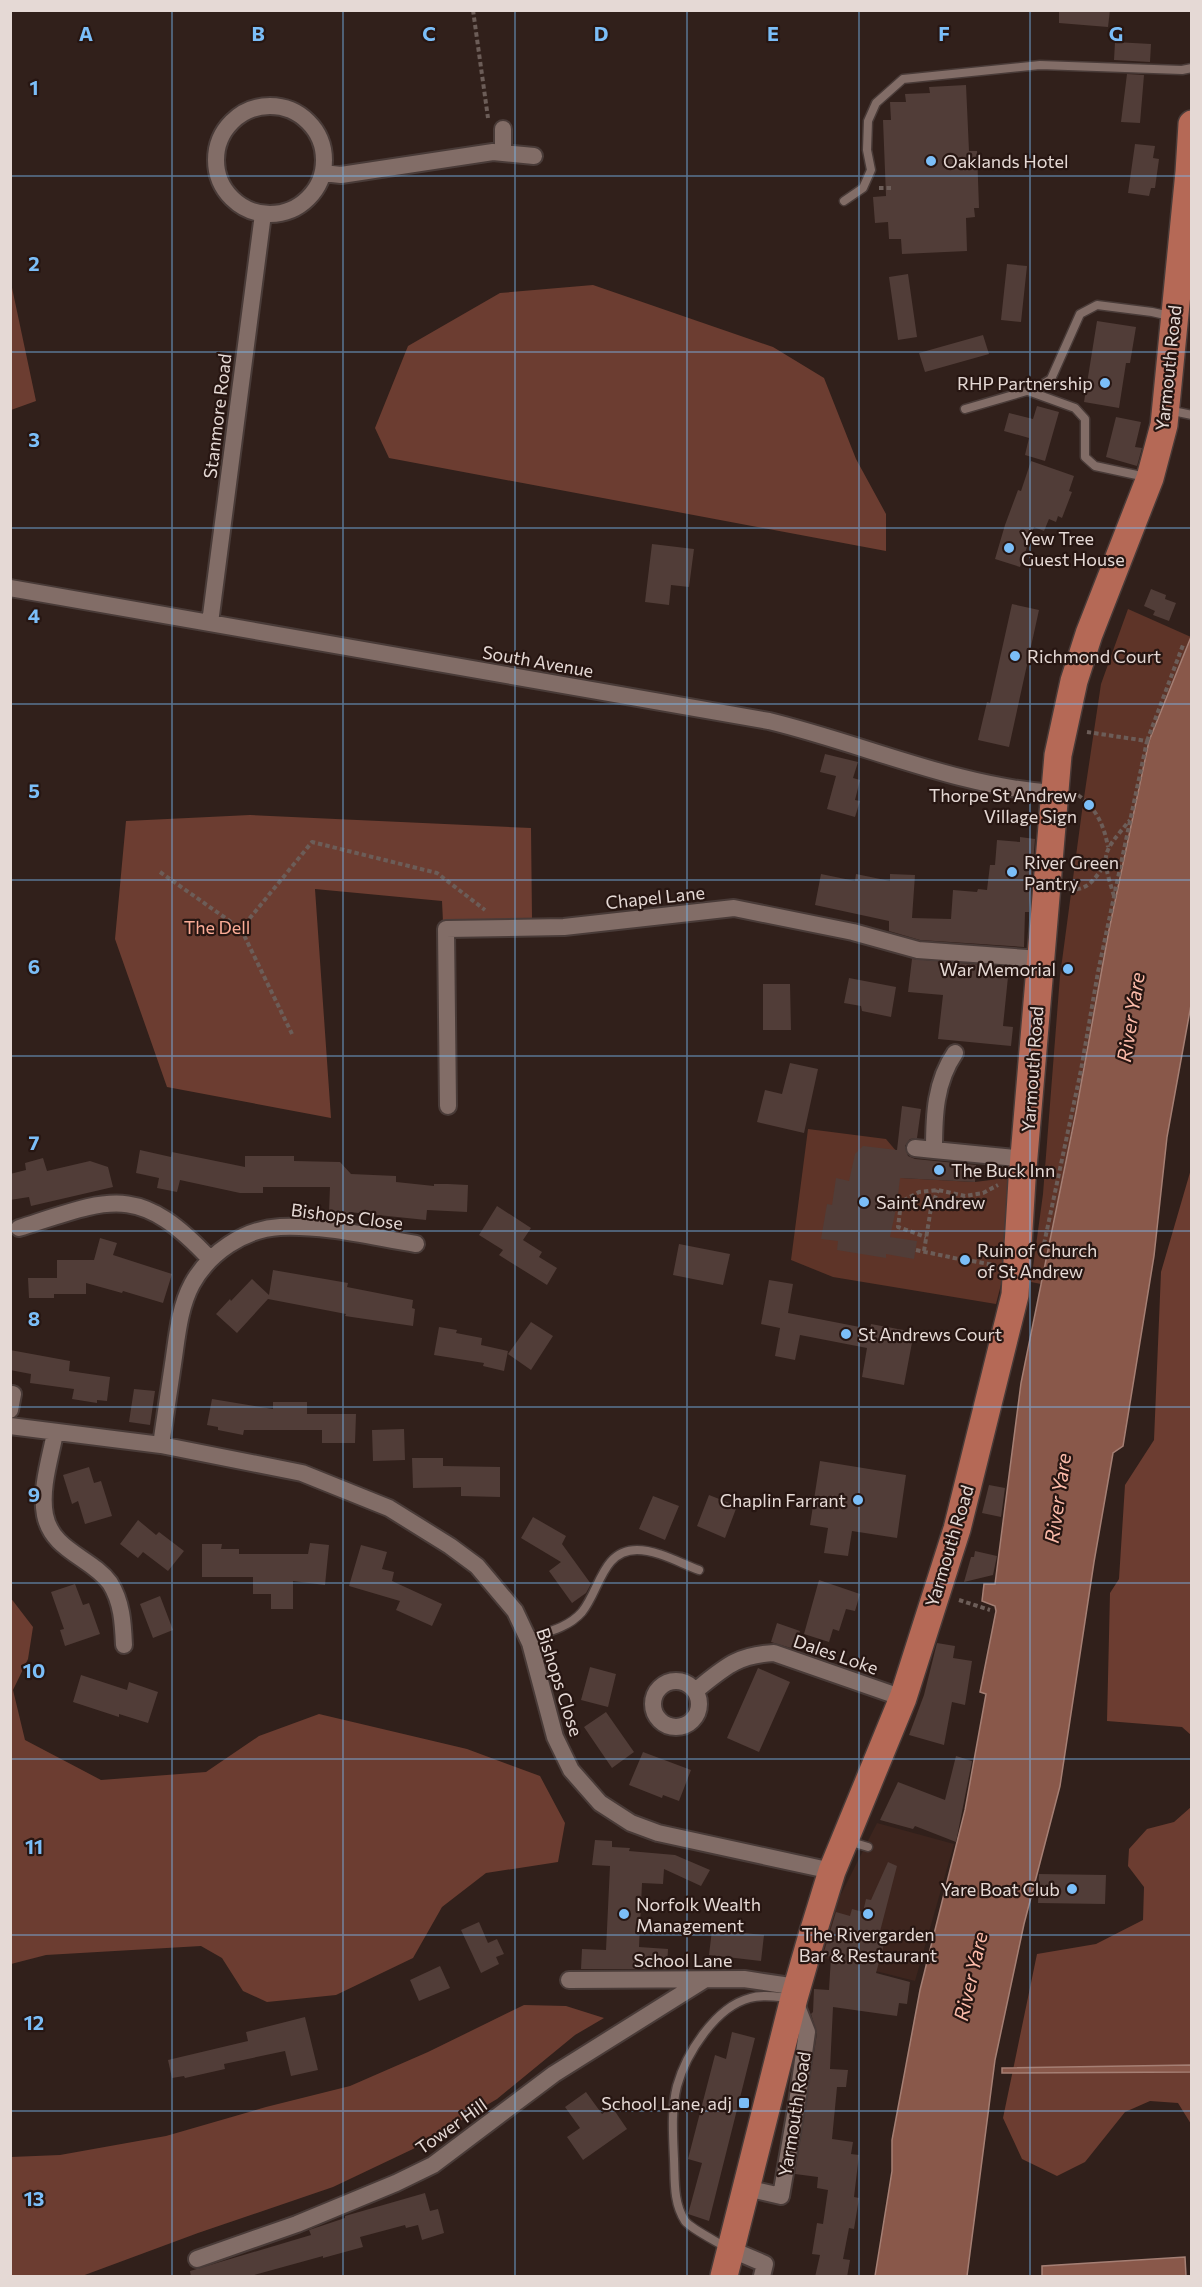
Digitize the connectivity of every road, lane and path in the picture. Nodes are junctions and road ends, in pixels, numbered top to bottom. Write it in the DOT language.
graph roads {
  1 [pos="473,10"];
  2 [pos="1191,68"];
  3 [pos="1191,124"];
  4 [pos="503,129"];
  5 [pos="498,153"];
  6 [pos="534,156"];
  7 [pos="1190,172"];
  8 [pos="323,173"];
  9 [pos="844,201"];
  10 [pos="263,214"];
  11 [pos="1174,317"];
  12 [pos="1028,391"];
  13 [pos="965,409"];
  14 [pos="1179,412"];
  15 [pos="1150,478"];
  16 [pos="10,588"];
  17 [pos="210,623"];
  18 [pos="1183,645"];
  19 [pos="1062,729"];
  20 [pos="1147,741"];
  21 [pos="1054,786"];
  22 [pos="1130,819"];
  23 [pos="1108,847"];
  24 [pos="1105,864"];
  25 [pos="160,872"];
  26 [pos="1047,885"];
  27 [pos="1114,897"];
  28 [pos="501,928"];
  29 [pos="241,929"];
  30 [pos="1041,959"];
  31 [pos="292,1035"];
  32 [pos="955,1053"];
  33 [pos="448,1106"];
  34 [pos="915,1148"];
  35 [pos="934,1150"];
  36 [pos="1024,1170"];
  37 [pos="938,1190"];
  38 [pos="19,1228"];
  39 [pos="926,1237"];
  40 [pos="416,1244"];
  41 [pos="916,1250"];
  42 [pos="924,1251"];
  43 [pos="1042,1251"];
  44 [pos="210,1259"];
  45 [pos="959,1259"];
  46 [pos="972,1261"];
  47 [pos="1005,1268"];
  48 [pos="10,1426"];
  49 [pos="55,1433"];
  50 [pos="161,1445"];
  51 [pos="699,1570"];
  52 [pos="528,1638"];
  53 [pos="124,1645"];
  54 [pos="695,1691"];
  55 [pos="903,1698"];
  56 [pos="832,1871"];
  57 [pos="569,1980"];
  58 [pos="704,1980"];
  59 [pos="796,1993"];
  60 [pos="746,2188"];
  61 [pos="730,2249"];
  62 [pos="197,2259"];
  63 [pos="724,2277"];
  64 [pos="762,2277"];
  1 -- 5 [label="path"];
  2 -- 9 [label="lane"];
  3 -- 7 [label="main road, Yarmouth Road"];
  4 -- 5 [label="street"];
  5 -- 6 [label="street"];
  5 -- 8 [label="street"];
  7 -- 11 [label="main road, Yarmouth Road"];
  8 -- 10 [label="street"];
  8 -- 10 [label="street"];
  10 -- 17 [label="street, Stanmore Road"];
  11 -- 12 [label="lane"];
  11 -- 14 [label="main road, Yarmouth Road"];
  12 -- 13 [label="lane"];
  12 -- 15 [label="lane"];
  14 -- 15 [label="main road, Yarmouth Road"];
  15 -- 19 [label="main road, Yarmouth Road"];
  16 -- 17 [label="street, South Avenue"];
  17 -- 21 [label="street, South Avenue"];
  18 -- 20 [label="path"];
  19 -- 20 [label="path"];
  19 -- 21 [label="main road, Yarmouth Road"];
  20 -- 22 [label="path"];
  21 -- 23 [label="path"];
  21 -- 26 [label="main road, Yarmouth Road"];
  22 -- 23 [label="path"];
  22 -- 27 [label="path"];
  23 -- 24 [label="path"];
  24 -- 26 [label="path"];
  24 -- 27 [label="path"];
  25 -- 29 [label="path"];
  26 -- 30 [label="main road, Yarmouth Road"];
  27 -- 43 [label="path"];
  28 -- 29 [label="path"];
  28 -- 30 [label="street, Chapel Lane"];
  28 -- 33 [label="street, Chapel Lane"];
  29 -- 31 [label="path"];
  30 -- 36 [label="main road, Yarmouth Road"];
  32 -- 35 [label="street"];
  34 -- 35 [label="street"];
  35 -- 36 [label="street"];
  36 -- 37 [label="path"];
  36 -- 55 [label="main road, Yarmouth Road"];
  37 -- 39 [label="path"];
  37 -- 39 [label="path"];
  38 -- 44 [label="street"];
  39 -- 42 [label="path"];
  40 -- 44 [label="street, Bishops Close"];
  41 -- 42 [label="path"];
  42 -- 45 [label="path"];
  44 -- 50 [label="street, Bishops Close"];
  46 -- 47 [label="path"];
  48 -- 49 [label="street, Bishops Close"];
  49 -- 50 [label="street, Bishops Close"];
  49 -- 53 [label="street"];
  50 -- 52 [label="street, Bishops Close"];
  51 -- 52 [label="lane"];
  52 -- 56 [label="street, Bishops Close"];
  54 -- 55 [label="street, Dales Loke"];
  55 -- 56 [label="main road, Yarmouth Road"];
  56 -- 59 [label="main road, Yarmouth Road"];
  57 -- 58 [label="street, School Lane"];
  58 -- 59 [label="street, School Lane"];
  58 -- 62 [label="street, Tower Hill"];
  59 -- 60 [label="main road, Yarmouth Road"];
  59 -- 60 [label="street, Yarmouth Road"];
  59 -- 61 [label="lane"];
  60 -- 61 [label="main road, Yarmouth Road"];
  61 -- 63 [label="main road, Yarmouth Road"];
  61 -- 64 [label="street"];
}
